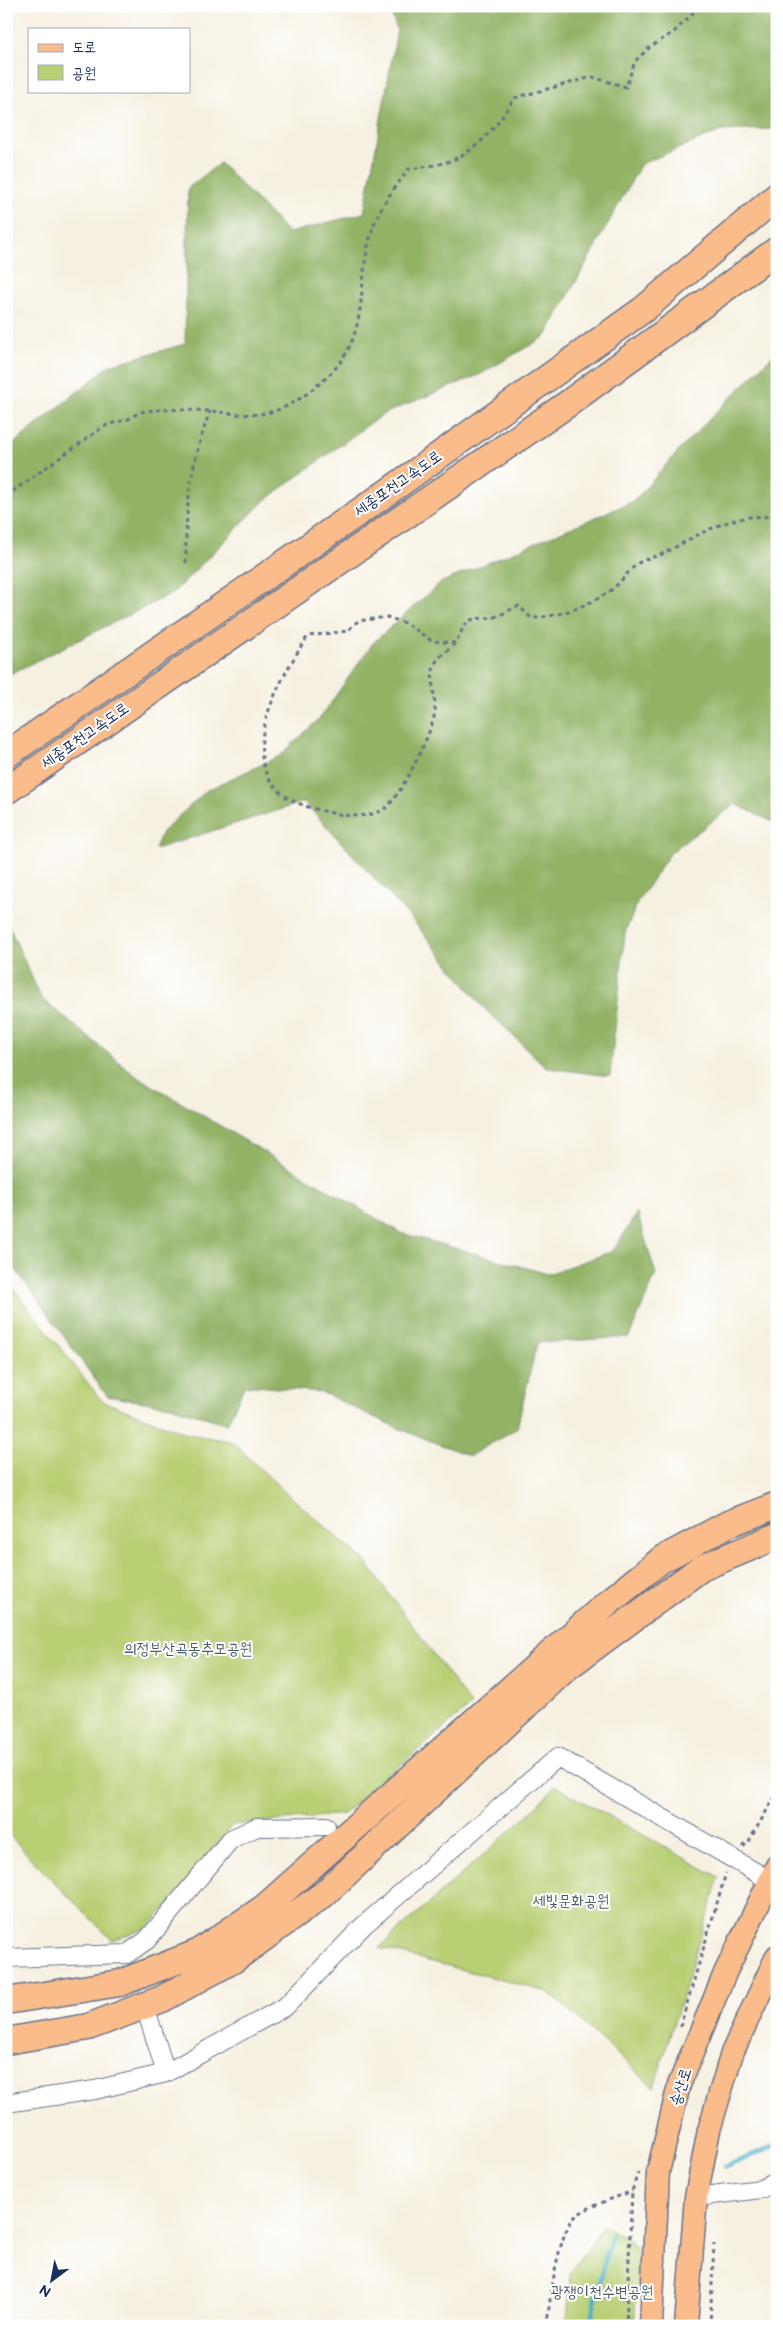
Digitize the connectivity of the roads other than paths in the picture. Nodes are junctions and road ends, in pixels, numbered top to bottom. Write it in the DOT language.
graph roads {
  1 [pos="777,196"];
  2 [pos="777,250"];
  3 [pos="6,755"];
  4 [pos="6,791"];
  5 [pos="777,1505"];
  6 [pos="777,1536"];
  7 [pos="326,1826"];
  8 [pos="773,1873"];
  9 [pos="777,1956"];
  10 [pos="6,1958"];
  11 [pos="6,2001"];
  12 [pos="148,2016"];
  13 [pos="6,2042"];
  14 [pos="166,2073"];
  15 [pos="6,2102"];
  16 [pos="777,2182"];
  17 [pos="696,2197"];
  18 [pos="650,2326"];
  19 [pos="686,2326"];
  1 -- 3 [label="highway, 세종포천고속도로"];
  2 -- 4 [label="highway, 세종포천고속도로"];
  5 -- 11 [label="highway"];
  6 -- 13 [label="highway"];
  7 -- 10 [label="street"];
  8 -- 14 [label="street"];
  8 -- 18 [label="main road, 송산로"];
  9 -- 17 [label="main road"];
  12 -- 14 [label="street"];
  14 -- 15 [label="street"];
  16 -- 17 [label="street"];
  17 -- 19 [label="main road"];
}
